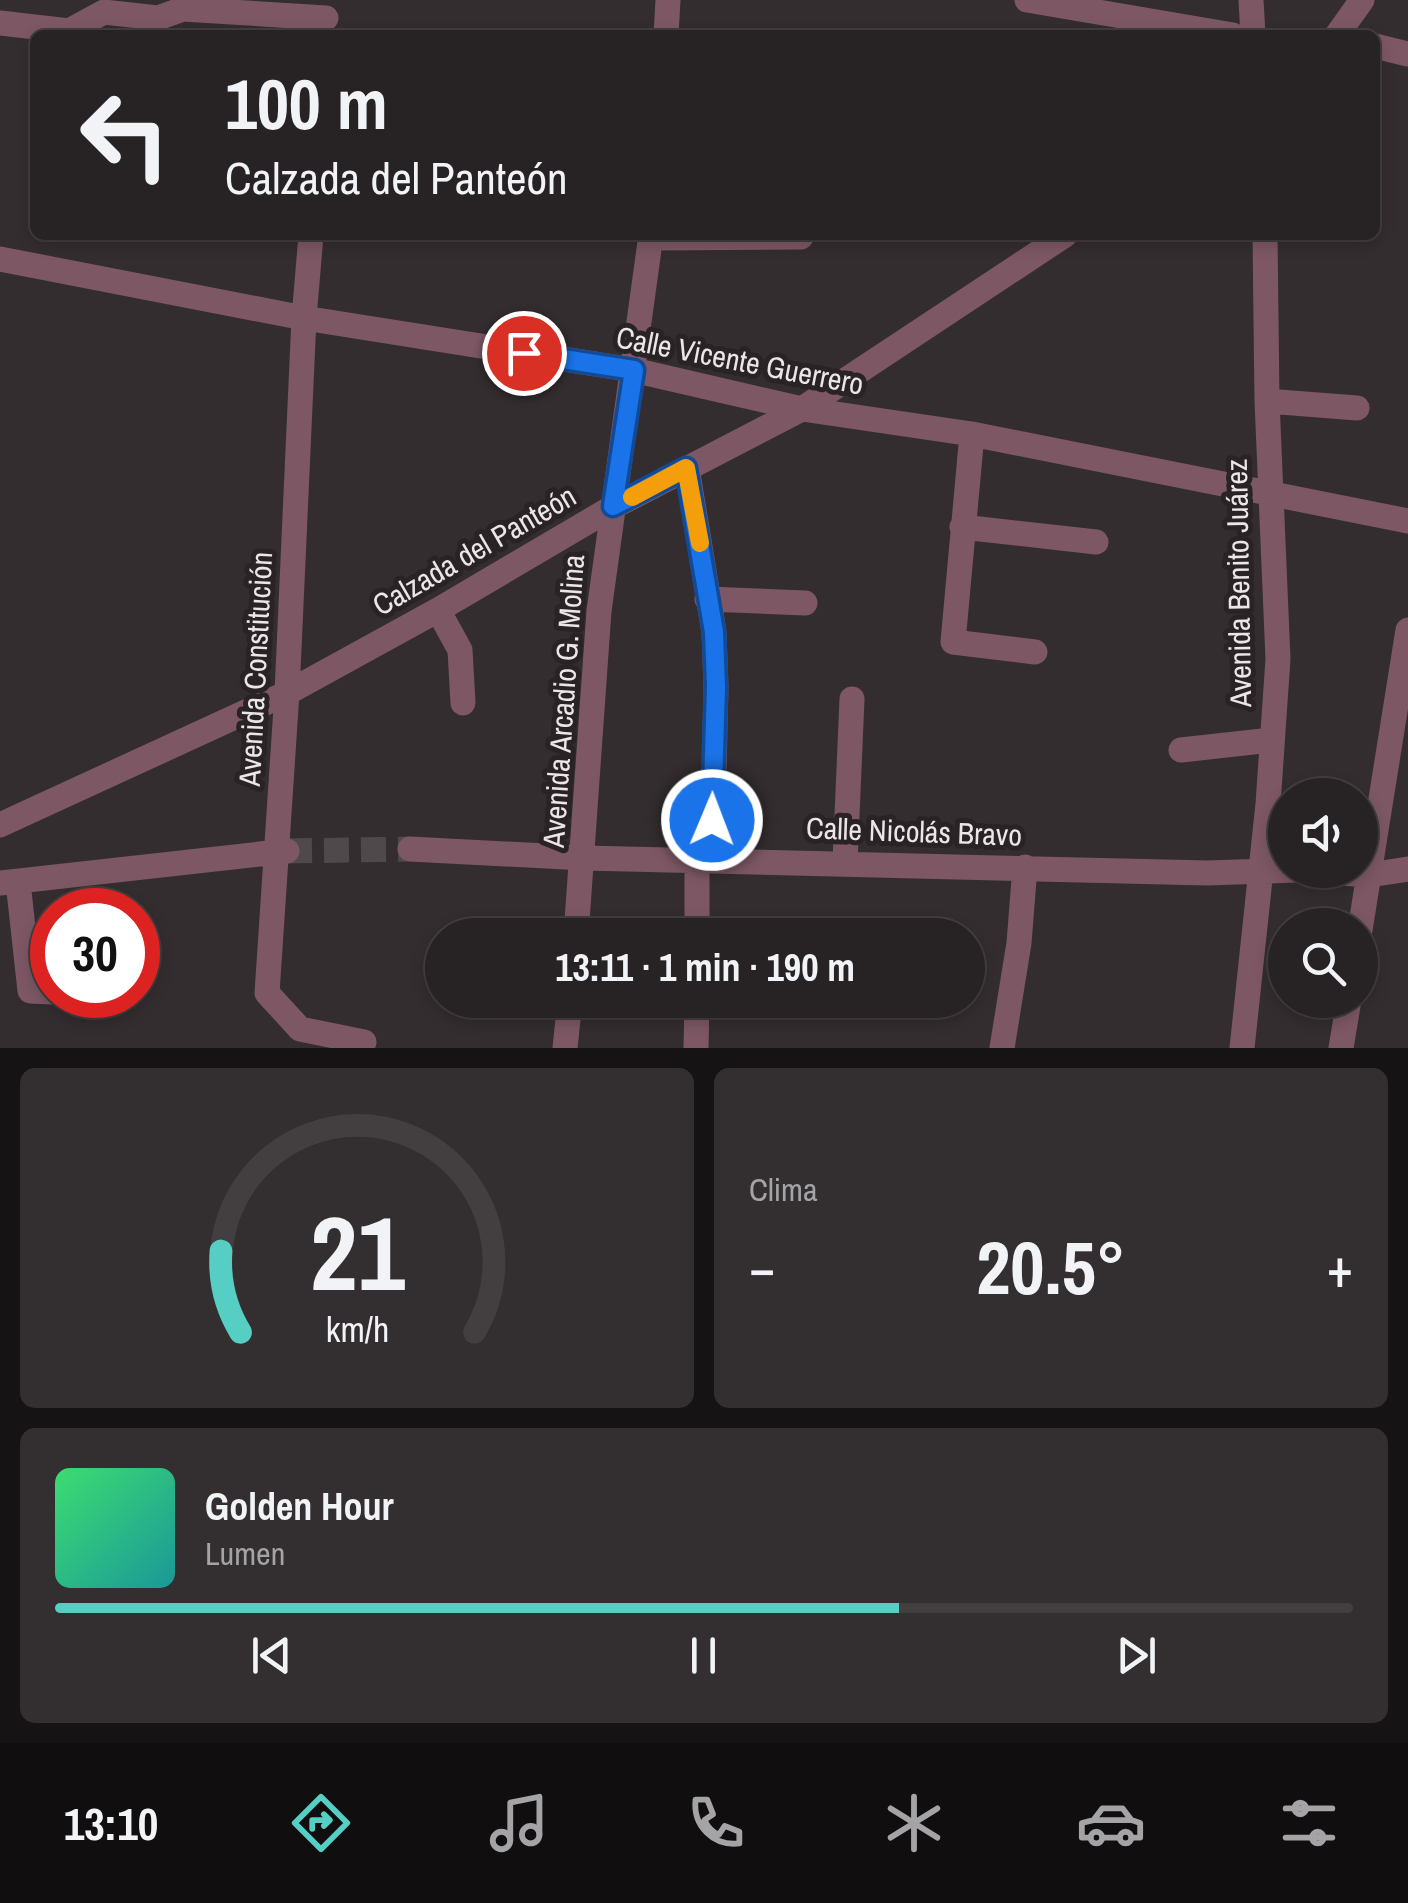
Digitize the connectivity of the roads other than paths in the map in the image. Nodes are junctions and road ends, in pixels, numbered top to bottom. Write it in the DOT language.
graph roads {
  1 [pos="668,0"];
  2 [pos="1027,0"];
  3 [pos="1251,0"];
  4 [pos="1362,0"];
  5 [pos="326,18"];
  6 [pos="0,22"];
  7 [pos="666,30"];
  8 [pos="1204,30"];
  9 [pos="1253,30"];
  10 [pos="1341,30"];
  11 [pos="1380,47"];
  12 [pos="1408,54"];
  13 [pos="312,240"];
  14 [pos="651,240"];
  15 [pos="1057,240"];
  16 [pos="1264,240"];
  17 [pos="0,260"];
  18 [pos="304,318"];
  19 [pos="634,370"];
  20 [pos="1267,401"];
  21 [pos="1357,408"];
  22 [pos="802,409"];
  23 [pos="972,434"];
  24 [pos="686,468"];
  25 [pos="1270,493"];
  26 [pos="613,506"];
  27 [pos="1408,520"];
  28 [pos="962,527"];
  29 [pos="1096,542"];
  30 [pos="707,598"];
  31 [pos="805,602"];
  32 [pos="438,610"];
  33 [pos="1408,630"];
  34 [pos="1035,652"];
  35 [pos="288,693"];
  36 [pos="852,699"];
  37 [pos="463,704"];
  38 [pos="1401,705"];
  39 [pos="1272,740"];
  40 [pos="1181,750"];
  41 [pos="0,825"];
  42 [pos="1378,827"];
  43 [pos="410,849"];
  44 [pos="282,852"];
  45 [pos="584,858"];
  46 [pos="704,860"];
  47 [pos="845,862"];
  48 [pos="1025,867"];
  49 [pos="1408,869"];
  50 [pos="1259,872"];
  51 [pos="1268,872"];
  52 [pos="1378,874"];
  53 [pos="9,882"];
  54 [pos="578,918"];
  55 [pos="699,918"];
  56 [pos="30,991"];
  57 [pos="568,1018"];
  58 [pos="697,1018"];
  59 [pos="1346,1018"];
  60 [pos="364,1042"];
  61 [pos="565,1048"];
  62 [pos="696,1048"];
  63 [pos="1002,1048"];
  64 [pos="1242,1048"];
  65 [pos="1341,1048"];
  1 -- 7 [label="street"];
  2 -- 8 [label="street"];
  3 -- 9 [label="street"];
  4 -- 10 [label="street"];
  5 -- 6 [label="street"];
  11 -- 12 [label="street"];
  13 -- 18 [label="street, Avenida Constitución"];
  14 -- 19 [label="street, Avenida Arcadio G. Molina"];
  15 -- 22 [label="street, Calzada del Panteón"];
  16 -- 20 [label="street, Avenida Benito Juárez"];
  17 -- 18 [label="street, Calle Vicente Guerrero"];
  18 -- 19 [label="street, Calle Vicente Guerrero"];
  18 -- 35 [label="street, Avenida Constitución"];
  19 -- 22 [label="street, Calle Vicente Guerrero"];
  19 -- 26 [label="street, Avenida Arcadio G. Molina"];
  20 -- 21 [label="street"];
  20 -- 25 [label="street, Avenida Benito Juárez"];
  22 -- 23 [label="street, Calle Vicente Guerrero"];
  22 -- 24 [label="street, Calzada del Panteón"];
  23 -- 25 [label="street, Calle Vicente Guerrero"];
  23 -- 28 [label="street"];
  24 -- 26 [label="street, Calzada del Panteón"];
  24 -- 30 [label="street"];
  25 -- 27 [label="street, Calle Vicente Guerrero"];
  25 -- 39 [label="street, Avenida Benito Juárez"];
  26 -- 32 [label="street, Calzada del Panteón"];
  26 -- 45 [label="street, Avenida Arcadio G. Molina"];
  28 -- 29 [label="street"];
  28 -- 34 [label="street"];
  30 -- 31 [label="street"];
  30 -- 46 [label="street"];
  32 -- 35 [label="street, Calzada del Panteón"];
  32 -- 37 [label="street"];
  33 -- 38 [label="street"];
  35 -- 41 [label="street, Calzada del Panteón"];
  35 -- 44 [label="street, Avenida Constitución"];
  36 -- 47 [label="street"];
  38 -- 42 [label="street"];
  39 -- 40 [label="street"];
  39 -- 50 [label="street, Avenida Benito Juárez"];
  43 -- 45 [label="street, Calle Nicolás Bravo"];
  44 -- 53 [label="street"];
  44 -- 60 [label="street, Avenida Constitución"];
  45 -- 46 [label="street, Calle Nicolás Bravo"];
  45 -- 54 [label="street, Avenida Arcadio G. Molina"];
  46 -- 47 [label="street, Calle Nicolás Bravo"];
  46 -- 55 [label="street"];
  47 -- 48 [label="street, Calle Nicolás Bravo"];
  48 -- 50 [label="street, Calle Nicolás Bravo"];
  48 -- 63 [label="street"];
  49 -- 52 [label="street, Calle Nicolás Bravo"];
  50 -- 51 [label="street, Calle Nicolás Bravo"];
  50 -- 64 [label="street, Avenida Benito Juárez"];
  53 -- 56 [label="street"];
  57 -- 61 [label="street"];
  58 -- 62 [label="street"];
  59 -- 65 [label="street"];
}
